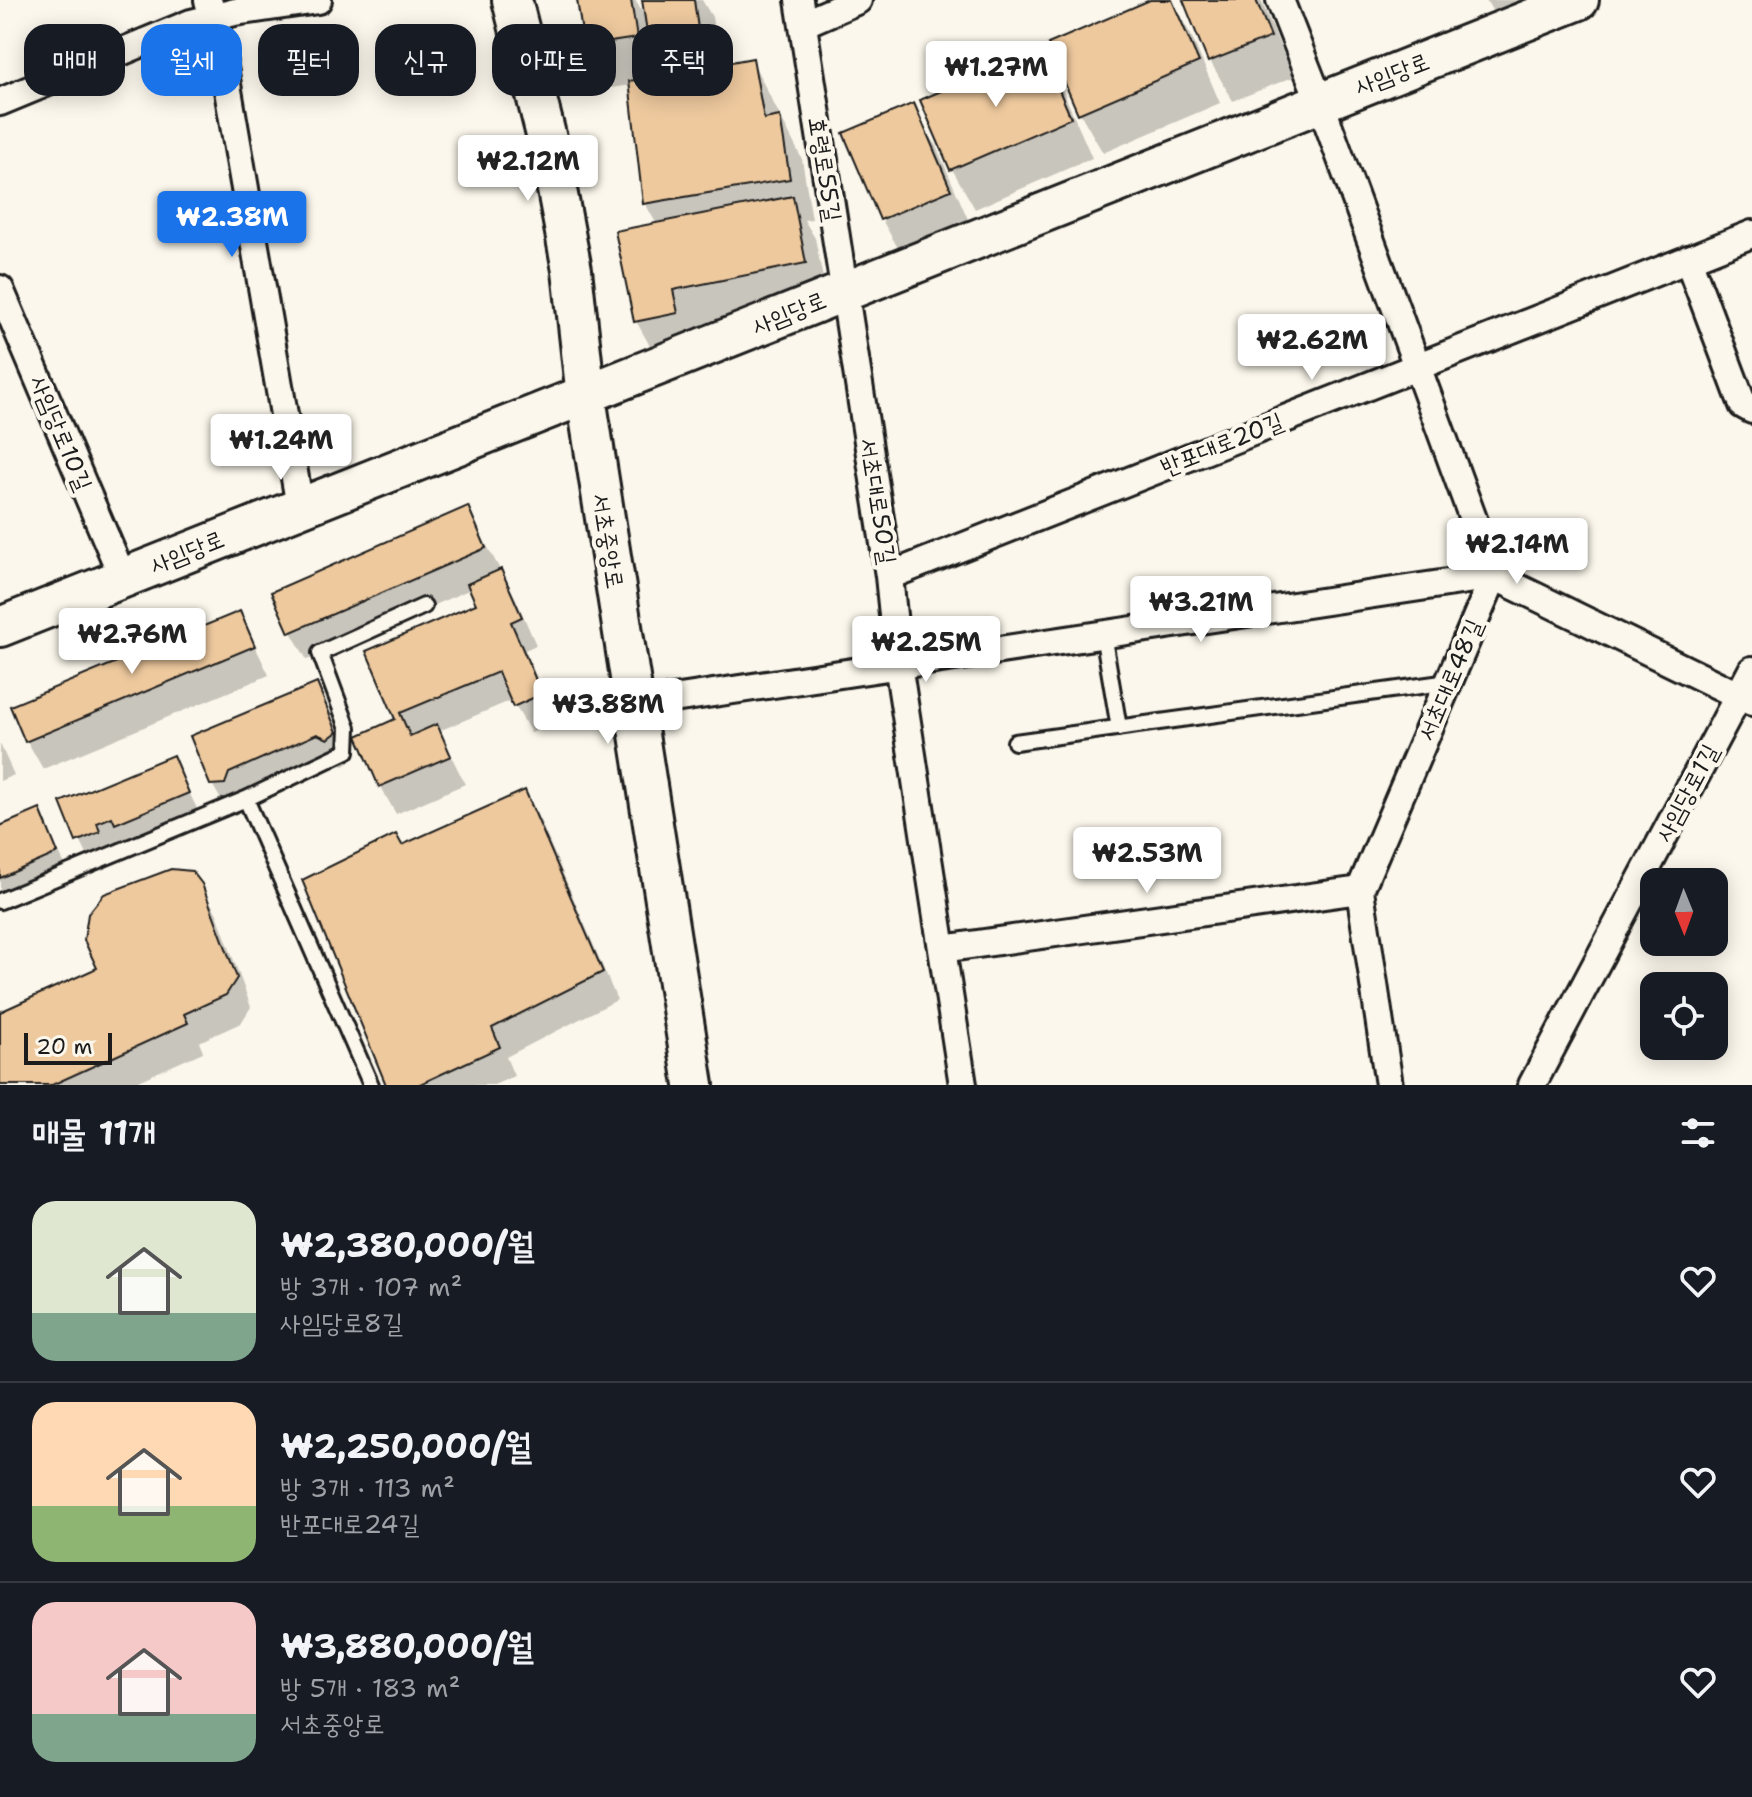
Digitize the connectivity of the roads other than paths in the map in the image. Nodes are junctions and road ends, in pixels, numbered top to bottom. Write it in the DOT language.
graph roads {
  1 [pos="318,0"];
  2 [pos="512,0"];
  3 [pos="858,0"];
  4 [pos="1280,0"];
  5 [pos="1579,0"];
  6 [pos="211,9"];
  7 [pos="801,12"];
  8 [pos="0,102"];
  9 [pos="1320,102"];
  10 [pos="1752,234"];
  11 [pos="1688,259"];
  12 [pos="0,289"];
  13 [pos="844,290"];
  14 [pos="1418,367"];
  15 [pos="586,397"];
  16 [pos="1752,410"];
  17 [pos="300,507"];
  18 [pos="889,576"];
  19 [pos="1494,576"];
  20 [pos="123,578"];
  21 [pos="424,606"];
  22 [pos="0,627"];
  23 [pos="1103,634"];
  24 [pos="898,664"];
  25 [pos="1752,670"];
  26 [pos="1449,682"];
  27 [pos="1746,698"];
  28 [pos="633,705"];
  29 [pos="1119,728"];
  30 [pos="1015,742"];
  31 [pos="246,799"];
  32 [pos="1360,890"];
  33 [pos="0,901"];
  34 [pos="942,949"];
  35 [pos="371,1085"];
  36 [pos="694,1085"];
  37 [pos="963,1085"];
  38 [pos="1389,1085"];
  39 [pos="1532,1085"];
  1 -- 6 [label="street"];
  2 -- 15 [label="main road, 서초중앙로"];
  3 -- 7 [label="street"];
  4 -- 9 [label="street"];
  5 -- 9 [label="main road, 사임당로"];
  6 -- 8 [label="street"];
  6 -- 17 [label="street"];
  7 -- 13 [label="street, 효령로55길"];
  9 -- 13 [label="main road, 사임당로"];
  9 -- 14 [label="street"];
  10 -- 11 [label="street, 반포대로20길"];
  11 -- 14 [label="street, 반포대로20길"];
  11 -- 16 [label="street"];
  12 -- 20 [label="street, 사임당로10길"];
  13 -- 15 [label="main road, 사임당로"];
  13 -- 18 [label="street, 서초대로50길"];
  14 -- 18 [label="street, 반포대로20길"];
  14 -- 19 [label="street"];
  15 -- 17 [label="main road, 사임당로"];
  15 -- 28 [label="main road, 서초중앙로"];
  17 -- 20 [label="main road, 사임당로"];
  18 -- 24 [label="street, 서초대로50길"];
  19 -- 23 [label="street"];
  19 -- 26 [label="street, 서초대로48길"];
  19 -- 27 [label="street"];
  20 -- 22 [label="main road, 사임당로"];
  21 -- 31 [label="lane"];
  23 -- 24 [label="street"];
  23 -- 29 [label="lane"];
  24 -- 28 [label="street"];
  24 -- 34 [label="street, 서초대로50길"];
  25 -- 27 [label="street, 사임당로1길"];
  26 -- 29 [label="lane"];
  26 -- 32 [label="street, 서초대로48길"];
  27 -- 39 [label="street, 사임당로1길"];
  28 -- 36 [label="main road, 서초중앙로"];
  29 -- 30 [label="lane"];
  31 -- 33 [label="lane"];
  31 -- 35 [label="lane"];
  32 -- 34 [label="street"];
  32 -- 38 [label="street"];
  34 -- 37 [label="street, 서초대로50길"];
}
